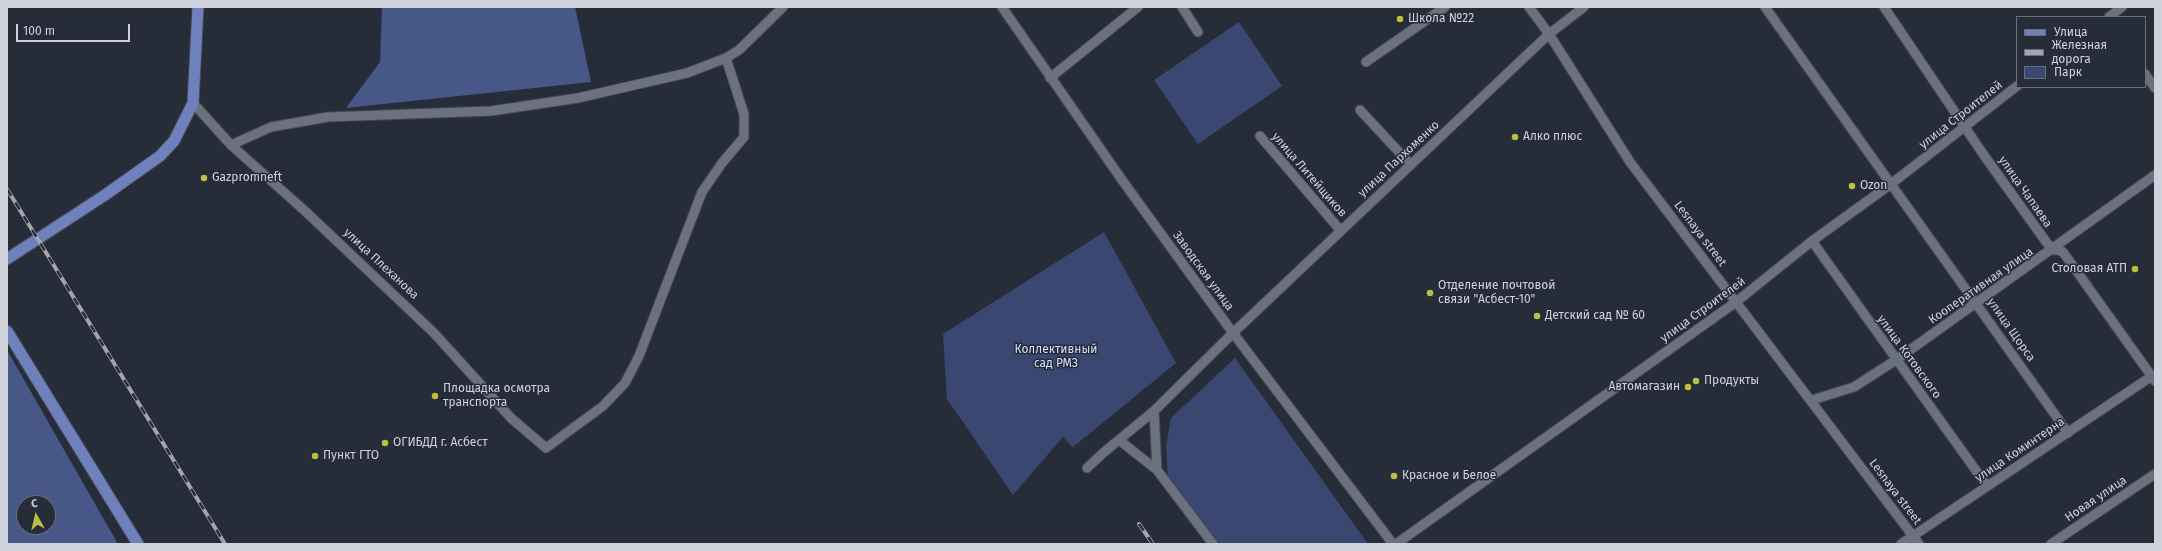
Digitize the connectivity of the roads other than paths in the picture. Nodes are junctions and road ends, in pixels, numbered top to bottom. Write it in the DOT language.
graph roads {
  1 [pos="198,7"];
  2 [pos="783,7"];
  3 [pos="1002,7"];
  4 [pos="1138,7"];
  5 [pos="1182,7"];
  6 [pos="1445,7"];
  7 [pos="1529,7"];
  8 [pos="1584,7"];
  9 [pos="1765,7"];
  10 [pos="1884,7"];
  11 [pos="2122,7"];
  12 [pos="2110,16"];
  13 [pos="1198,32"];
  14 [pos="1549,34"];
  15 [pos="726,58"];
  16 [pos="1366,62"];
  17 [pos="2146,75"];
  18 [pos="1050,78"];
  19 [pos="2016,87"];
  20 [pos="2155,88"];
  21 [pos="193,103"];
  22 [pos="1360,110"];
  23 [pos="1965,126"];
  24 [pos="1260,136"];
  25 [pos="230,145"];
  26 [pos="1411,164"];
  27 [pos="2155,175"];
  28 [pos="1891,184"];
  29 [pos="1341,230"];
  30 [pos="1812,241"];
  31 [pos="2052,250"];
  32 [pos="7,259"];
  33 [pos="1736,302"];
  34 [pos="1976,302"];
  35 [pos="7,331"];
  36 [pos="1233,332"];
  37 [pos="1896,360"];
  38 [pos="2153,378"];
  39 [pos="1812,400"];
  40 [pos="1154,411"];
  41 [pos="2068,433"];
  42 [pos="1119,440"];
  43 [pos="1087,468"];
  44 [pos="1157,470"];
  45 [pos="2155,474"];
  46 [pos="1987,486"];
  47 [pos="1913,535"];
  48 [pos="138,544"];
  49 [pos="1213,544"];
  50 [pos="1394,544"];
  51 [pos="1902,544"];
  52 [pos="1919,544"];
  53 [pos="2051,544"];
  1 -- 21 [label="main road"];
  2 -- 15 [label="street"];
  3 -- 18 [label="street, Заводская улица"];
  4 -- 18 [label="street"];
  5 -- 13 [label="street"];
  6 -- 16 [label="street"];
  7 -- 14 [label="street, Lesnaya street"];
  8 -- 14 [label="street, улица Пархоменко"];
  9 -- 28 [label="street, улица Щорса"];
  10 -- 23 [label="street, улица Чапаева"];
  11 -- 12 [label="street"];
  14 -- 26 [label="street, улица Пархоменко"];
  14 -- 33 [label="street, Lesnaya street"];
  15 -- 25 [label="street"];
  15 -- 25 [label="street, улица Плеханова"];
  17 -- 20 [label="street"];
  18 -- 36 [label="street, Заводская улица"];
  19 -- 23 [label="street, улица Строителей"];
  21 -- 25 [label="street, улица Плеханова"];
  21 -- 32 [label="main road"];
  22 -- 26 [label="street"];
  23 -- 28 [label="street, улица Строителей"];
  23 -- 31 [label="street, улица Чапаева"];
  24 -- 29 [label="street, улица Литейщиков"];
  26 -- 29 [label="street, улица Пархоменко"];
  27 -- 31 [label="street, Кооперативная улица"];
  28 -- 30 [label="street, улица Строителей"];
  28 -- 34 [label="street, улица Щорса"];
  29 -- 36 [label="street, улица Пархоменко"];
  30 -- 33 [label="street, улица Строителей"];
  30 -- 37 [label="street, улица Котовского"];
  31 -- 34 [label="street, Кооперативная улица"];
  31 -- 38 [label="street, улица Чапаева"];
  33 -- 39 [label="street, Lesnaya street"];
  33 -- 50 [label="street, улица Строителей"];
  34 -- 37 [label="street, Кооперативная улица"];
  34 -- 41 [label="street, улица Щорса"];
  35 -- 48 [label="main road"];
  36 -- 40 [label="street, улица Пархоменко"];
  36 -- 50 [label="street, Заводская улица"];
  37 -- 39 [label="street, Кооперативная улица"];
  37 -- 46 [label="street, улица Котовского"];
  38 -- 41 [label="street, улица Коминтерна"];
  39 -- 47 [label="street, Lesnaya street"];
  40 -- 42 [label="street, улица Пархоменко"];
  40 -- 44 [label="street"];
  41 -- 46 [label="street, улица Коминтерна"];
  42 -- 43 [label="street, улица Пархоменко"];
  42 -- 44 [label="street"];
  44 -- 49 [label="street"];
  45 -- 53 [label="street, Новая улица"];
  46 -- 47 [label="street, улица Коминтерна"];
  47 -- 51 [label="street, улица Коминтерна"];
  47 -- 52 [label="street, Lesnaya street"];
}
